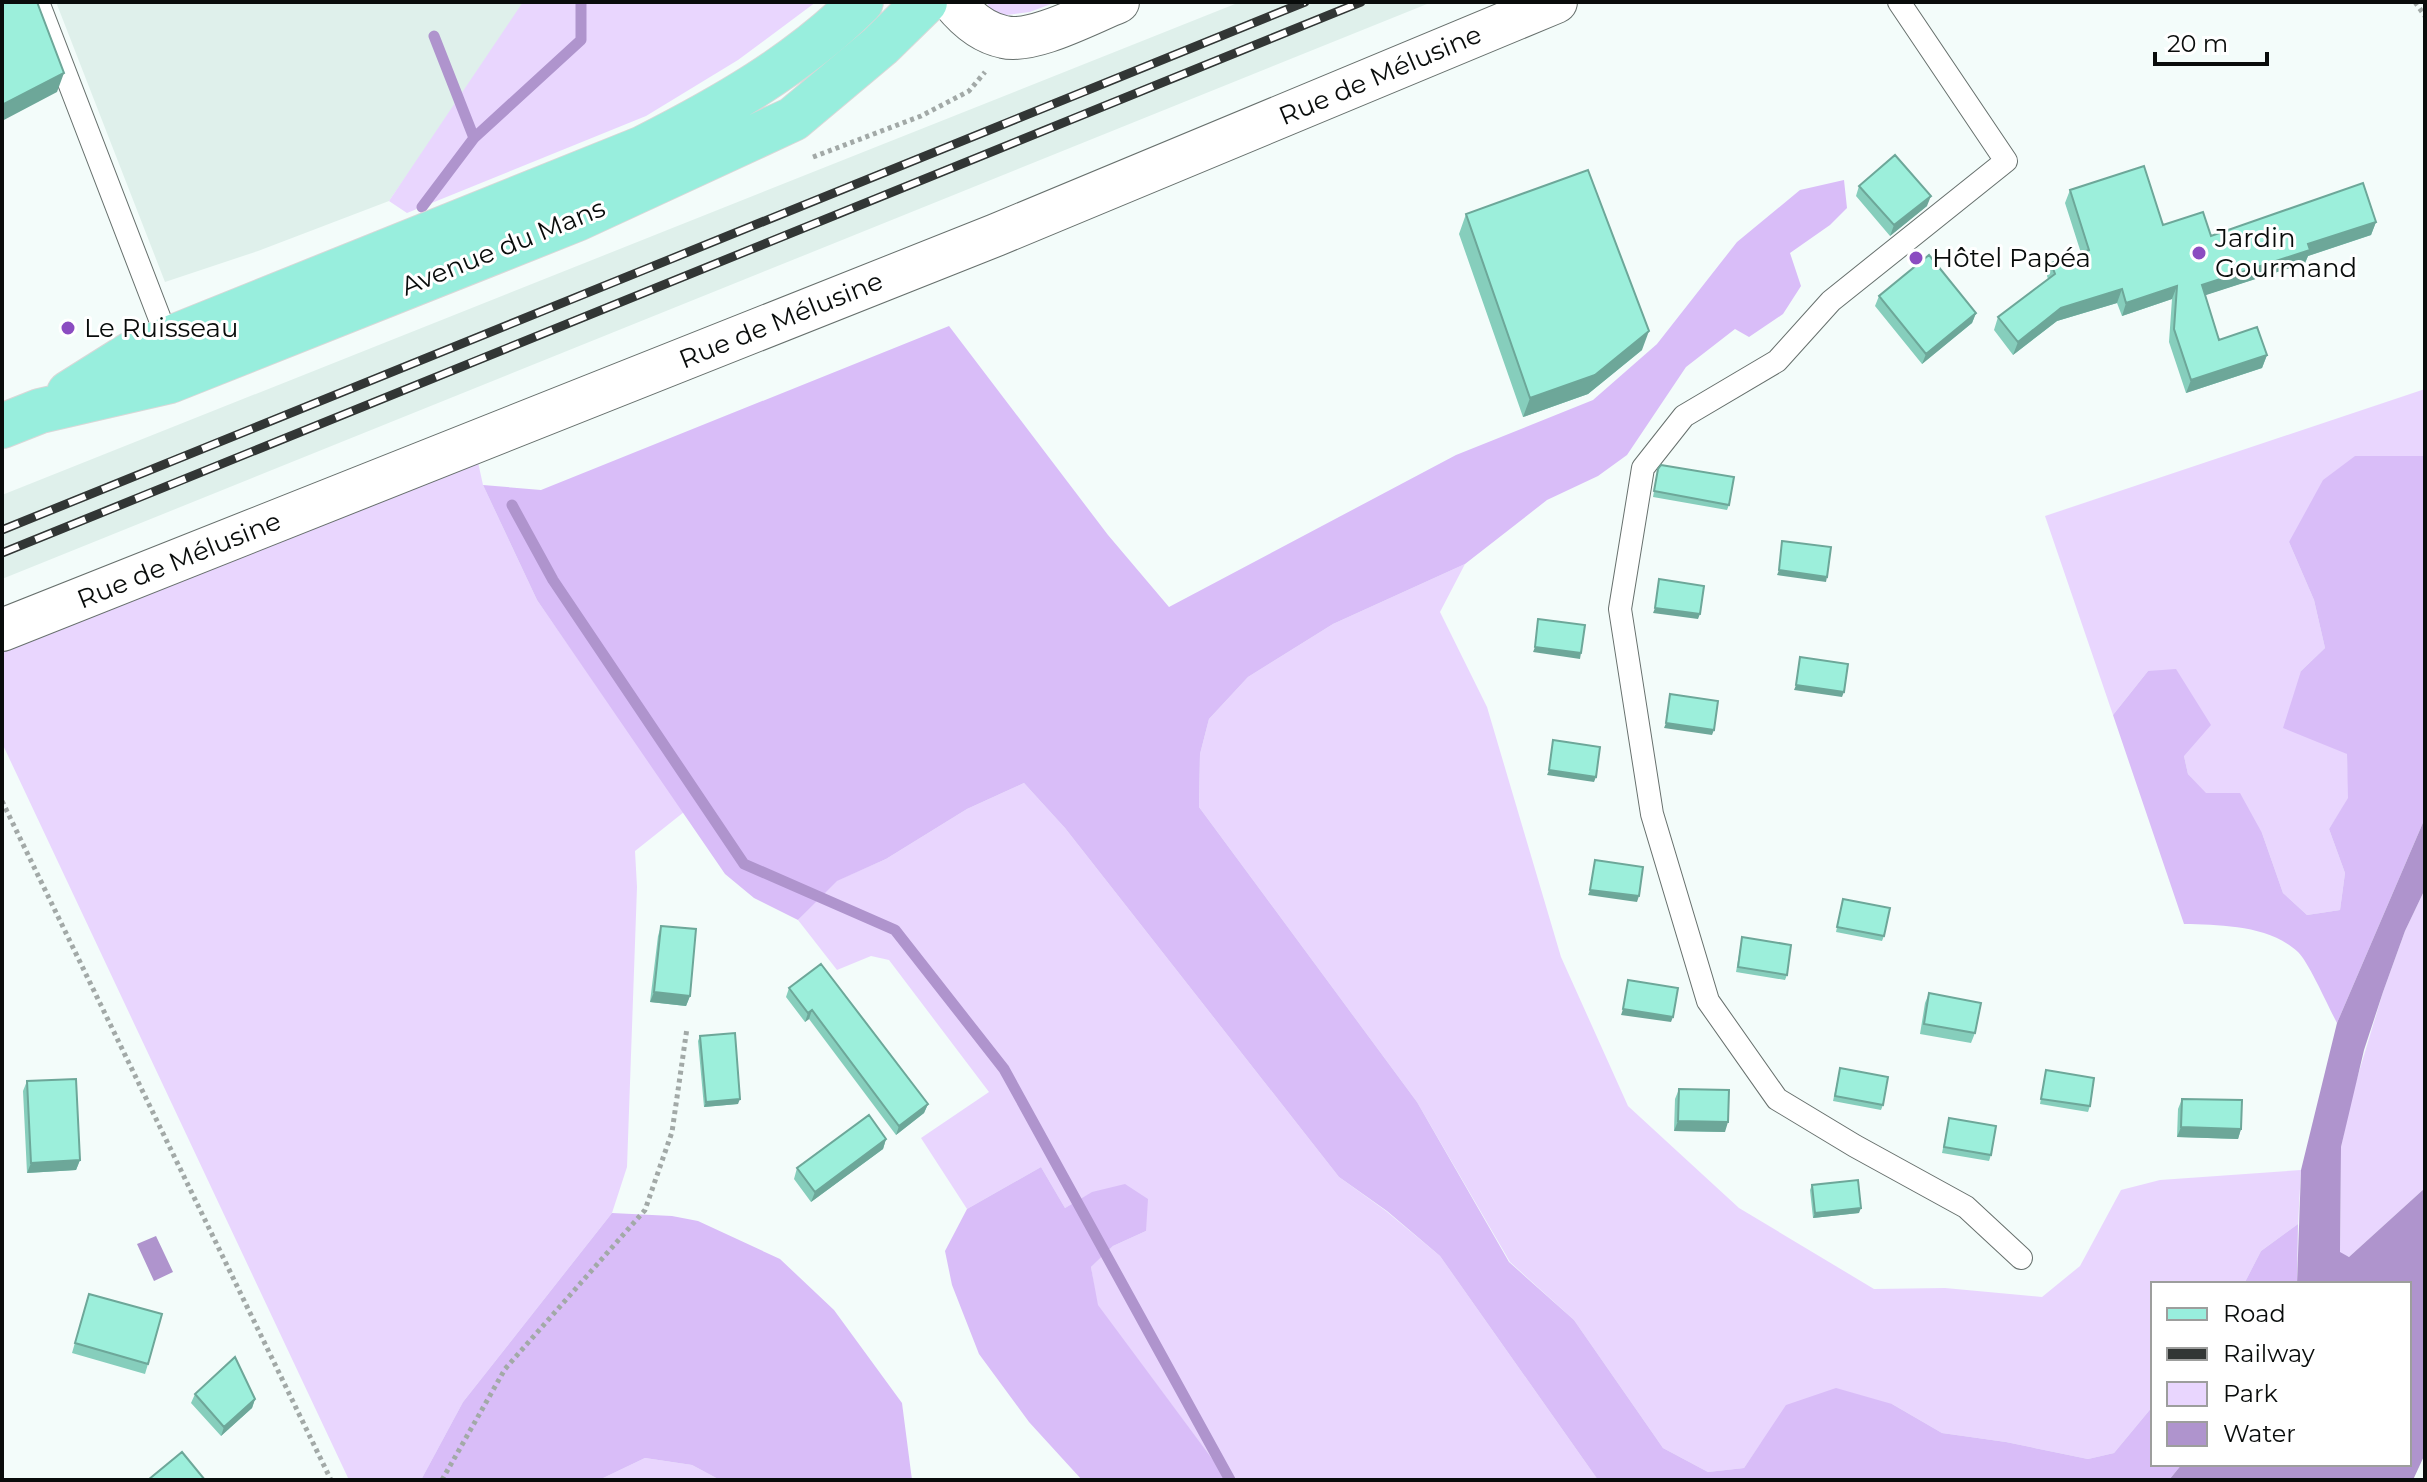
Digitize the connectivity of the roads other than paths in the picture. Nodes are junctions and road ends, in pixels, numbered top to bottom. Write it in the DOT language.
graph roads {
  1 [pos="38,2"];
  2 [pos="861,2"];
  3 [pos="925,2"];
  4 [pos="953,2"];
  5 [pos="1118,2"];
  6 [pos="1556,2"];
  7 [pos="1899,2"];
  8 [pos="168,340"];
  9 [pos="21,419"];
  10 [pos="2,630"];
  11 [pos="2021,1258"];
  1 -- 8 [label="lane"];
  2 -- 8 [label="main road, Avenue du Mans"];
  3 -- 9 [label="main road, Avenue du Mans"];
  4 -- 5 [label="street"];
  6 -- 10 [label="street, Rue de Mélusine"];
  7 -- 11 [label="lane"];
  8 -- 9 [label="main road, Avenue du Mans"];
}
